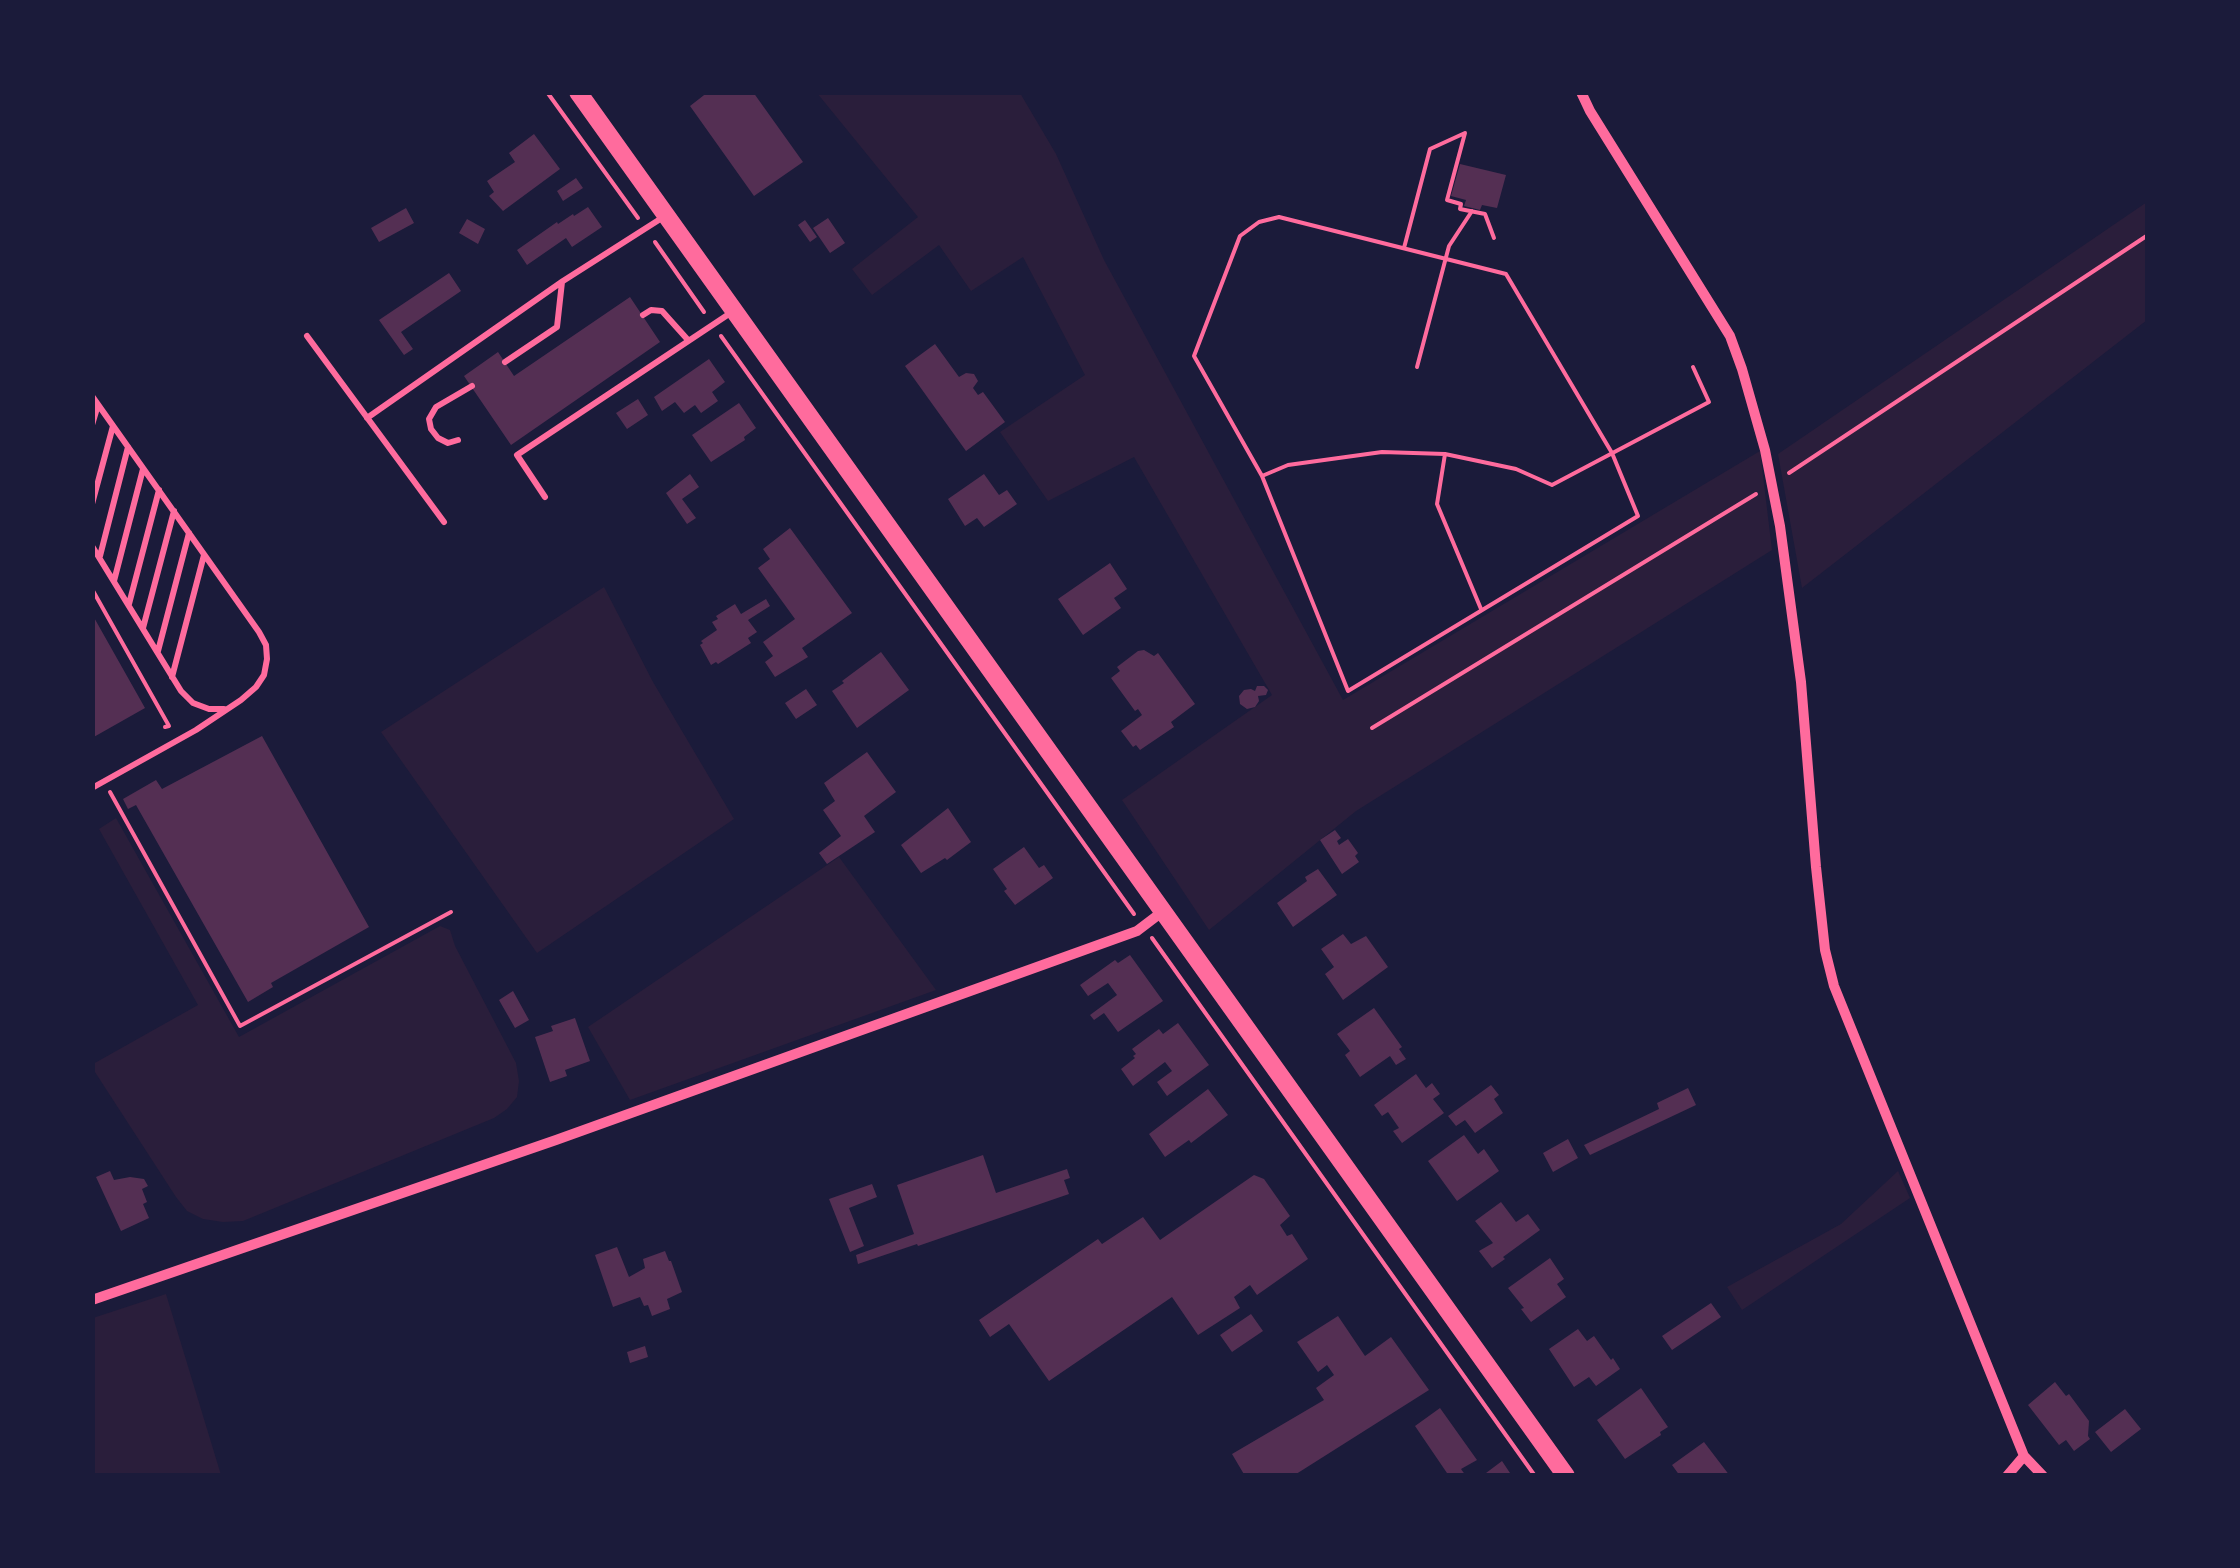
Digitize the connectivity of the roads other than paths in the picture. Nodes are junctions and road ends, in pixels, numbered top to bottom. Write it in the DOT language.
graph roads {
  1 [pos="578,92"];
  2 [pos="1582,92"];
  3 [pos="666,215"];
  4 [pos="562,281"];
  5 [pos="734,310"];
  6 [pos="643,316"];
  7 [pos="307,336"];
  8 [pos="688,340"];
  9 [pos="506,362"];
  10 [pos="472,386"];
  11 [pos="92,396"];
  12 [pos="98,404"];
  13 [pos="368,418"];
  14 [pos="92,425"];
  15 [pos="113,425"];
  16 [pos="458,440"];
  17 [pos="128,446"];
  18 [pos="144,468"];
  19 [pos="159,489"];
  20 [pos="546,497"];
  21 [pos="92,504"];
  22 [pos="174,511"];
  23 [pos="444,522"];
  24 [pos="189,532"];
  25 [pos="92,546"];
  26 [pos="204,554"];
  27 [pos="99,557"];
  28 [pos="114,581"];
  29 [pos="128,605"];
  30 [pos="143,629"];
  31 [pos="158,652"];
  32 [pos="172,677"];
  33 [pos="226,709"];
  34 [pos="92,788"];
  35 [pos="1162,912"];
  36 [pos="92,1300"];
  37 [pos="2024,1456"];
  38 [pos="1566,1476"];
  39 [pos="2007,1476"];
  40 [pos="2043,1476"];
  1 -- 3 [label="main road"];
  2 -- 37 [label="street"];
  3 -- 4 [label="lane"];
  3 -- 5 [label="main road"];
  4 -- 9 [label="lane"];
  4 -- 13 [label="lane"];
  5 -- 8 [label="lane"];
  5 -- 35 [label="main road"];
  6 -- 8 [label="lane"];
  7 -- 13 [label="lane"];
  8 -- 20 [label="lane"];
  10 -- 16 [label="lane"];
  11 -- 12 [label="lane"];
  12 -- 14 [label="lane"];
  12 -- 15 [label="lane"];
  13 -- 23 [label="lane"];
  15 -- 17 [label="lane"];
  15 -- 21 [label="lane"];
  17 -- 18 [label="lane"];
  17 -- 27 [label="lane"];
  18 -- 19 [label="lane"];
  18 -- 28 [label="lane"];
  19 -- 22 [label="lane"];
  19 -- 29 [label="lane"];
  22 -- 24 [label="lane"];
  22 -- 30 [label="lane"];
  24 -- 26 [label="lane"];
  24 -- 31 [label="lane"];
  25 -- 27 [label="lane"];
  26 -- 32 [label="lane"];
  26 -- 33 [label="lane"];
  27 -- 28 [label="lane"];
  28 -- 29 [label="lane"];
  29 -- 30 [label="lane"];
  30 -- 31 [label="lane"];
  31 -- 32 [label="lane"];
  32 -- 33 [label="lane"];
  33 -- 34 [label="lane"];
  35 -- 36 [label="street"];
  35 -- 38 [label="main road"];
  37 -- 39 [label="street"];
  37 -- 40 [label="street"];
}
